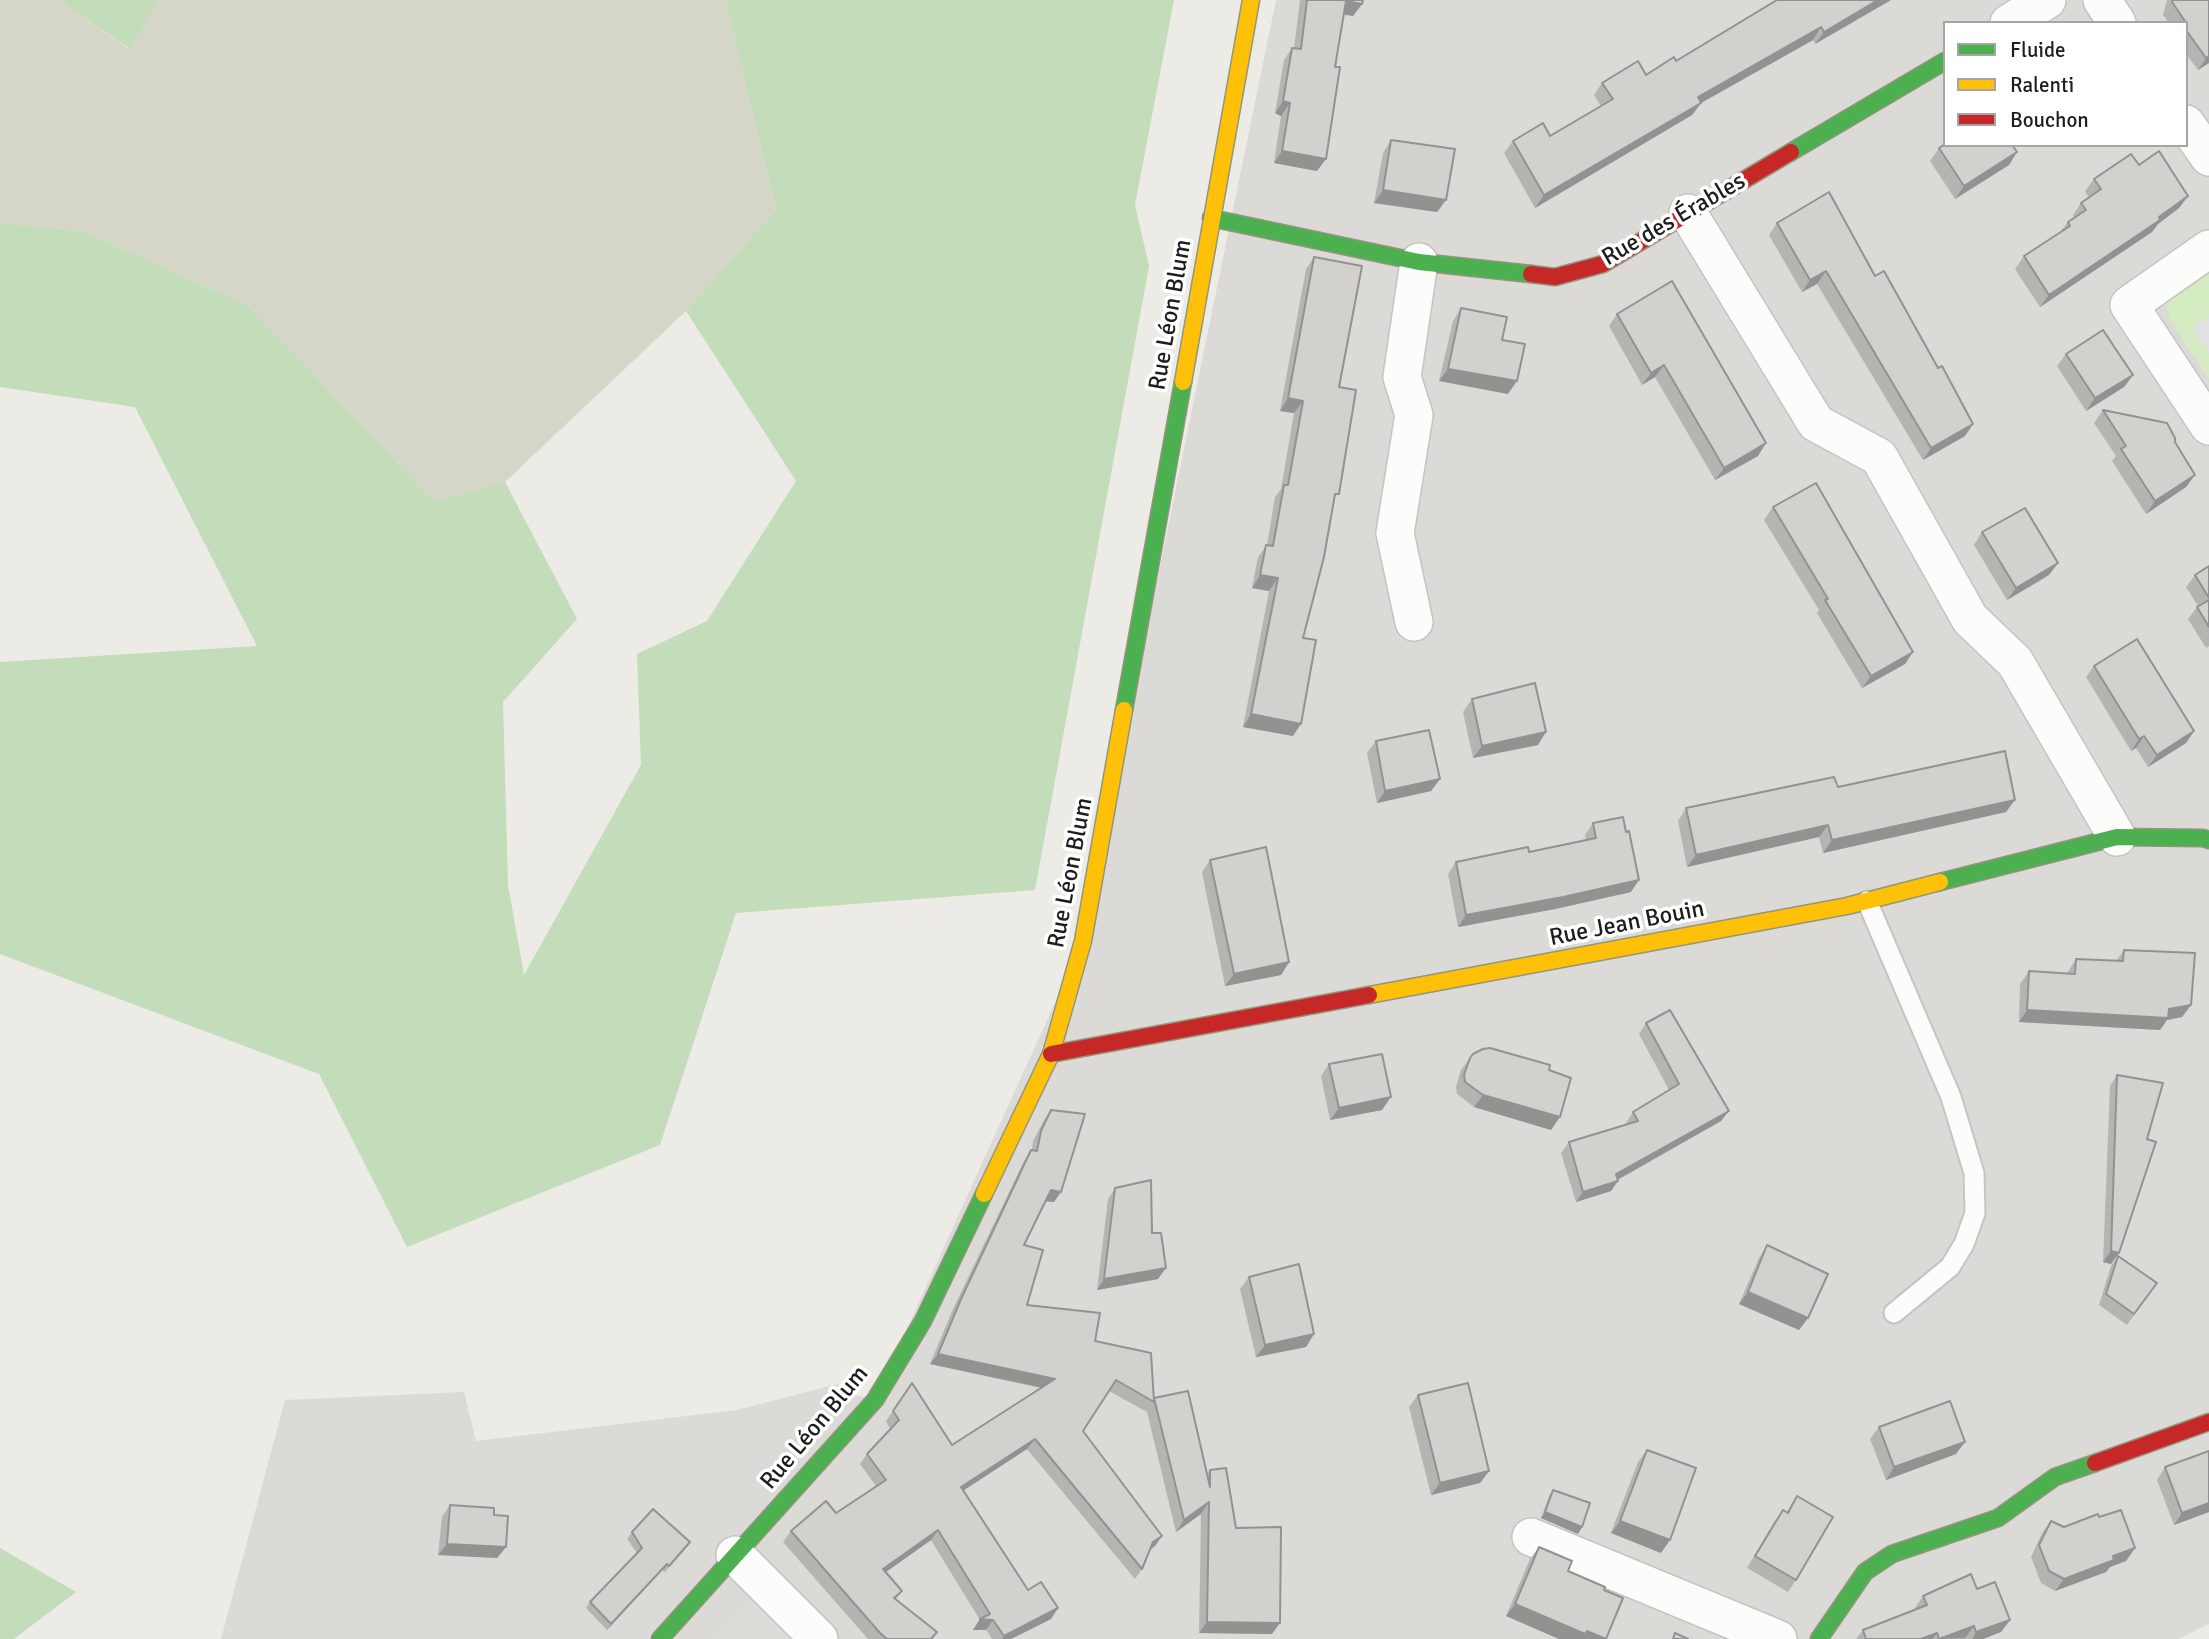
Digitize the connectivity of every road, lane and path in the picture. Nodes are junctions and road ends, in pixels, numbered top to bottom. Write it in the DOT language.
graph roads {
  1 [pos="1251,0"];
  2 [pos="2047,0"];
  3 [pos="2102,0"];
  4 [pos="2012,21"];
  5 [pos="2117,21"];
  6 [pos="1943,62"];
  7 [pos="2188,127"];
  8 [pos="2209,157"];
  9 [pos="1688,213"];
  10 [pos="1211,218"];
  11 [pos="2209,249"];
  12 [pos="1419,262"];
  13 [pos="2209,426"];
  14 [pos="1414,622"];
  15 [pos="2117,836"];
  16 [pos="2209,840"];
  17 [pos="1867,901"];
  18 [pos="1051,1054"];
  19 [pos="1894,1314"];
  20 [pos="2209,1422"];
  21 [pos="1531,1536"];
  22 [pos="735,1555"];
  23 [pos="660,1639"];
  24 [pos="819,1639"];
  25 [pos="1778,1639"];
  26 [pos="1819,1639"];
  1 -- 10 [label="street, Rue Léon Blum"];
  2 -- 4 [label="street"];
  3 -- 5 [label="street"];
  6 -- 9 [label="street, Rue des Érables"];
  7 -- 8 [label="street"];
  9 -- 12 [label="street, Rue des Érables"];
  9 -- 15 [label="street"];
  10 -- 12 [label="street, Rue des Érables"];
  10 -- 18 [label="street, Rue Léon Blum"];
  11 -- 13 [label="street"];
  12 -- 14 [label="street"];
  15 -- 16 [label="street, Rue Jean Bouin"];
  15 -- 17 [label="street, Rue Jean Bouin"];
  17 -- 18 [label="street, Rue Jean Bouin"];
  17 -- 19 [label="lane"];
  18 -- 22 [label="street, Rue Léon Blum"];
  20 -- 26 [label="street"];
  21 -- 25 [label="street"];
  22 -- 23 [label="street, Rue Léon Blum"];
  22 -- 24 [label="street"];
}
